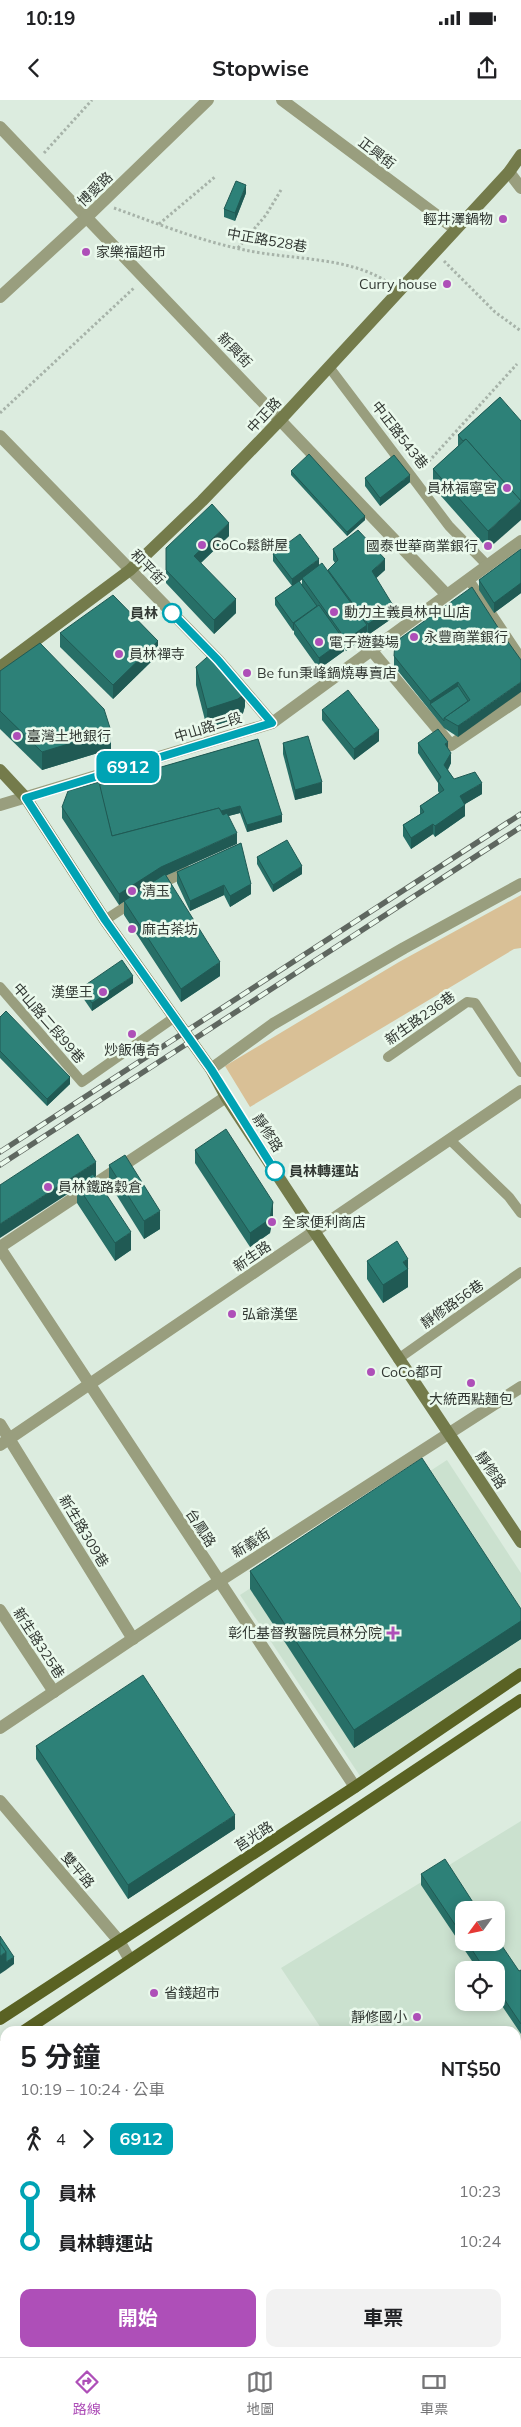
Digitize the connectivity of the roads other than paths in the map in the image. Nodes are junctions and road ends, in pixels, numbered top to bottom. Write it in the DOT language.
graph roads {
  1 [pos="208,100"];
  2 [pos="282,100"];
  3 [pos="0,127"];
  4 [pos="521,155"];
  5 [pos="509,172"];
  6 [pos="521,188"];
  7 [pos="86,218"];
  8 [pos="455,229"];
  9 [pos="0,297"];
  10 [pos="329,367"];
  11 [pos="281,419"];
  12 [pos="0,436"];
  13 [pos="520,544"];
  14 [pos="488,566"];
  15 [pos="130,570"];
  16 [pos="469,580"];
  17 [pos="448,595"];
  18 [pos="372,651"];
  19 [pos="521,658"];
  20 [pos="0,667"];
  21 [pos="521,698"];
  22 [pos="272,723"];
  23 [pos="0,770"];
  24 [pos="26,798"];
  25 [pos="0,805"];
  26 [pos="194,869"];
  27 [pos="521,884"];
  28 [pos="105,920"];
  29 [pos="0,987"];
  30 [pos="175,1017"];
  31 [pos="388,1057"];
  32 [pos="211,1069"];
  33 [pos="521,1072"];
  34 [pos="521,1091"];
  35 [pos="226,1097"];
  36 [pos="450,1140"];
  37 [pos="521,1213"];
  38 [pos="314,1231"];
  39 [pos="0,1247"];
  40 [pos="521,1272"];
  41 [pos="398,1358"];
  42 [pos="88,1385"];
  43 [pos="521,1387"];
  44 [pos="0,1424"];
  45 [pos="450,1435"];
  46 [pos="5,1442"];
  47 [pos="521,1542"];
  48 [pos="218,1582"];
  49 [pos="0,1610"];
  50 [pos="132,1639"];
  51 [pos="521,1674"];
  52 [pos="54,1692"];
  53 [pos="521,1700"];
  54 [pos="0,1728"];
  55 [pos="355,1788"];
  56 [pos="0,1801"];
  57 [pos="119,1942"];
  58 [pos="130,1960"];
  59 [pos="0,2018"];
  60 [pos="31,2026"];
  1 -- 7 [label="street, 博愛路"];
  2 -- 8 [label="street, 正興街"];
  3 -- 7 [label="street, 新興街"];
  4 -- 5 [label="street, 中正路"];
  5 -- 6 [label="street"];
  5 -- 8 [label="street, 中正路"];
  7 -- 9 [label="street, 博愛路"];
  7 -- 11 [label="street, 新興街"];
  8 -- 10 [label="street, 中正路"];
  10 -- 11 [label="street, 中正路"];
  10 -- 14 [label="lane, 中正路543巷"];
  11 -- 15 [label="street, 中正路"];
  11 -- 17 [label="street, 新興街"];
  12 -- 15 [label="street, 和平街"];
  13 -- 14 [label="street, 中山路二段"];
  14 -- 16 [label="street, 中山路二段"];
  15 -- 20 [label="street, 中正路"];
  15 -- 22 [label="street, 和平街"];
  16 -- 17 [label="street, 中山路二段"];
  16 -- 19 [label="lane"];
  17 -- 18 [label="street, 中山路二段"];
  18 -- 21 [label="street"];
  18 -- 22 [label="street, 中山路二段"];
  22 -- 24 [label="street, 中山路二段"];
  23 -- 24 [label="street, 靜修路"];
  24 -- 25 [label="street, 中山路二段"];
  24 -- 28 [label="street, 靜修路"];
  26 -- 28 [label="lane"];
  27 -- 32 [label="street"];
  28 -- 30 [label="street, 靜修路"];
  29 -- 30 [label="lane, 中山路二段99巷"];
  30 -- 32 [label="street, 靜修路"];
  31 -- 33 [label="lane, 新生路236巷"];
  32 -- 35 [label="street, 靜修路"];
  34 -- 36 [label="street, 新生路"];
  35 -- 38 [label="street, 靜修路"];
  35 -- 39 [label="street"];
  36 -- 37 [label="lane"];
  36 -- 38 [label="street, 新生路"];
  38 -- 41 [label="street, 靜修路"];
  38 -- 42 [label="street, 新生路"];
  39 -- 42 [label="street, 台鳳路"];
  40 -- 41 [label="lane, 靜修路56巷"];
  41 -- 45 [label="street, 靜修路"];
  42 -- 46 [label="street, 新生路"];
  42 -- 48 [label="street, 台鳳路"];
  43 -- 45 [label="street, 新義街"];
  44 -- 46 [label="street, 新生路309巷"];
  45 -- 47 [label="street, 靜修路"];
  45 -- 48 [label="street, 新義街"];
  46 -- 50 [label="street, 新生路309巷"];
  48 -- 50 [label="street, 新義街"];
  48 -- 55 [label="street, 台鳳路"];
  49 -- 52 [label="street, 新生路325巷"];
  50 -- 52 [label="street, 新義街"];
  51 -- 55 [label="main road, 莒光路"];
  52 -- 54 [label="street, 新義街"];
  53 -- 58 [label="main road"];
  55 -- 57 [label="main road, 莒光路"];
  56 -- 57 [label="street, 雙平路"];
  57 -- 58 [label="street, 雙平路"];
  57 -- 59 [label="main road, 莒光路"];
  58 -- 60 [label="main road"];
}
